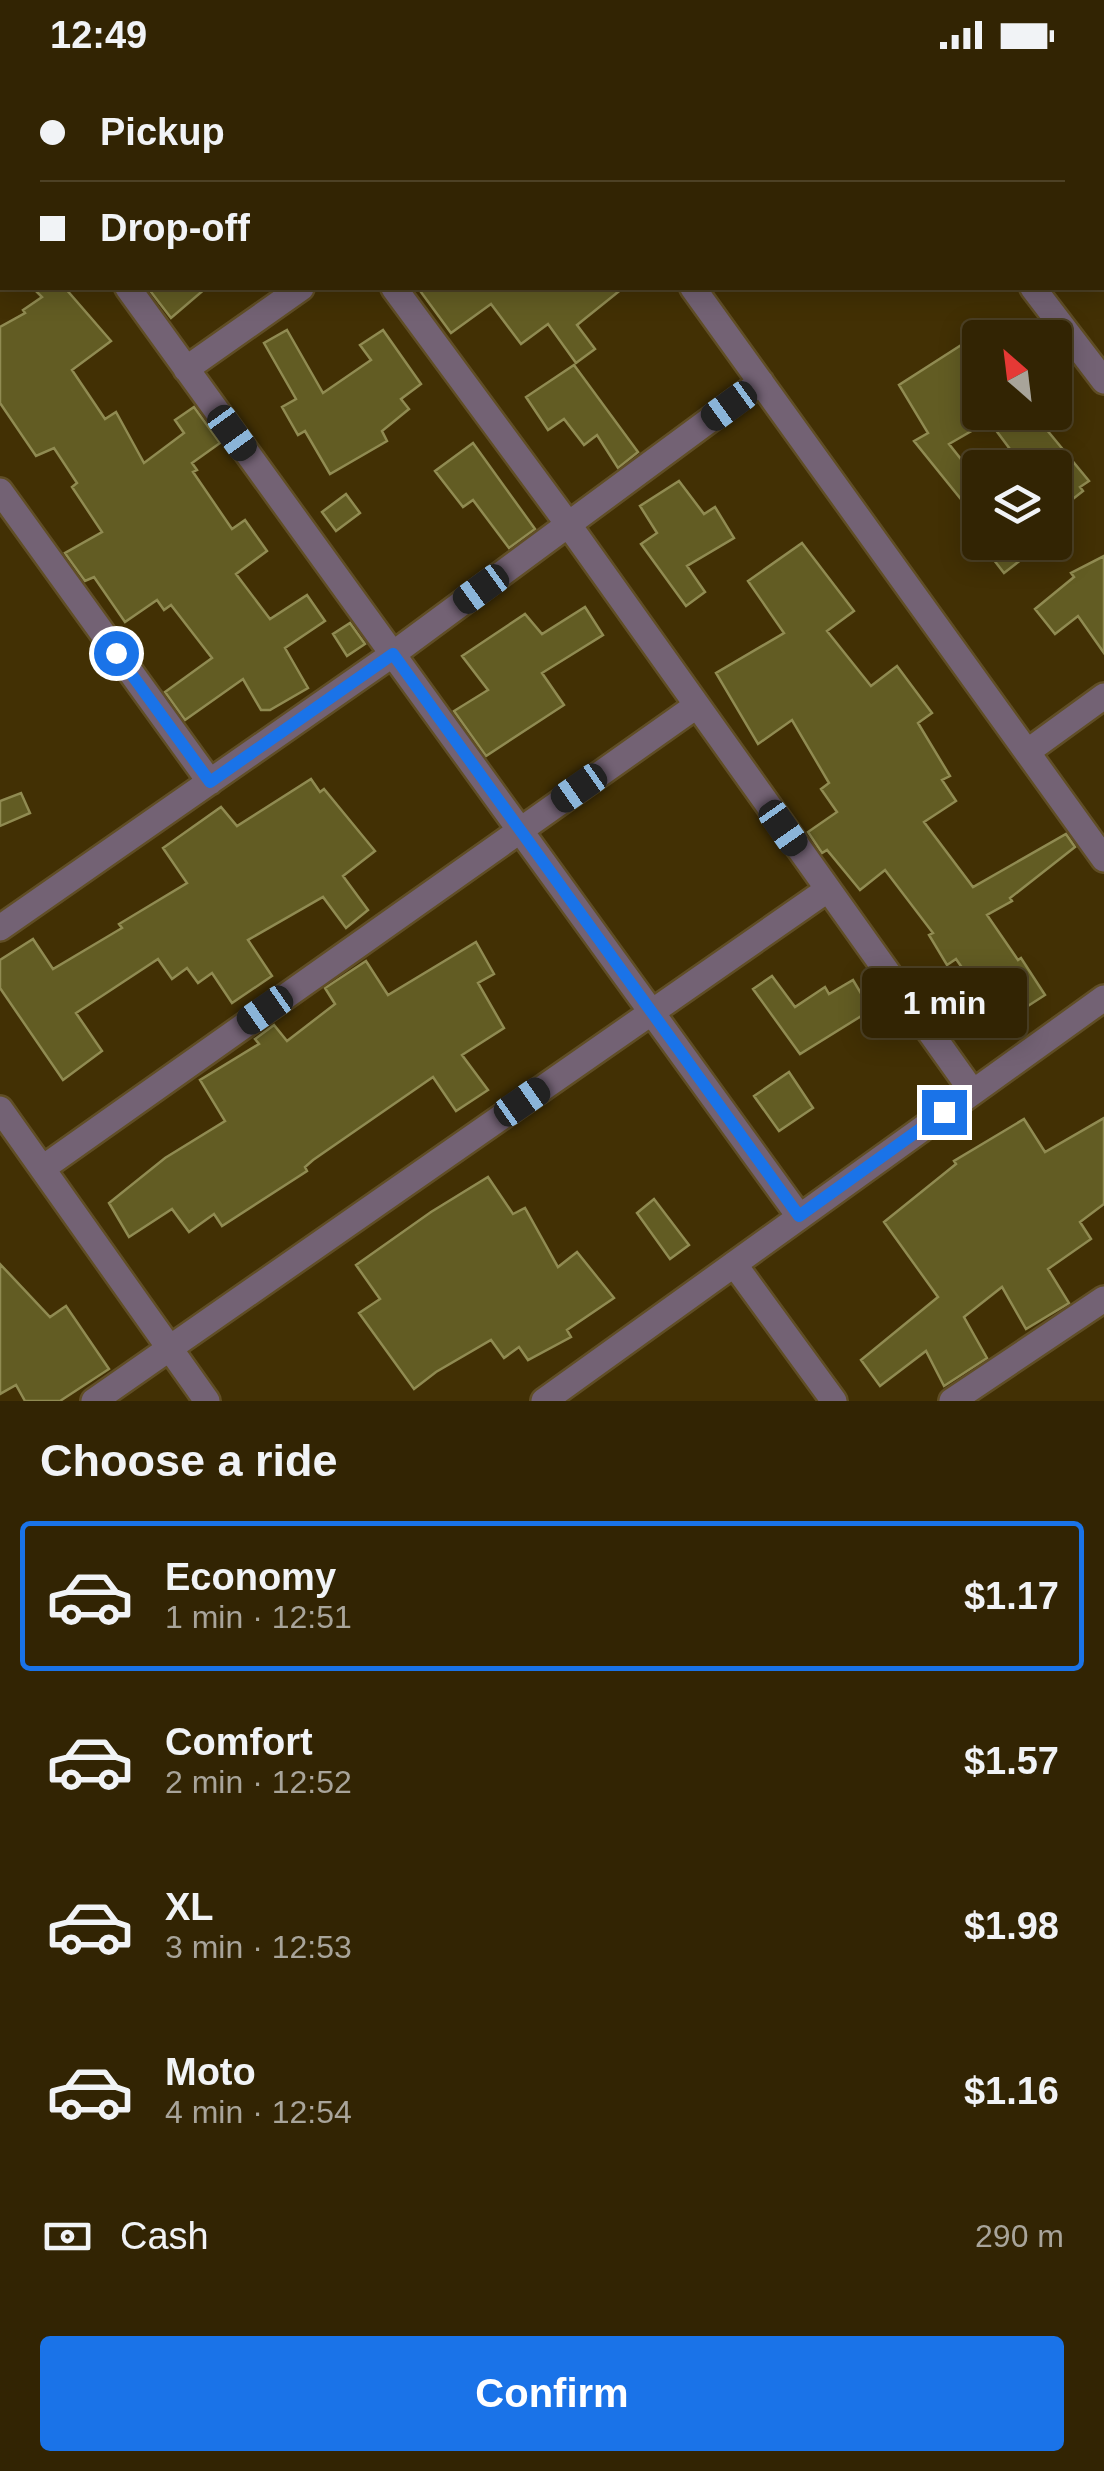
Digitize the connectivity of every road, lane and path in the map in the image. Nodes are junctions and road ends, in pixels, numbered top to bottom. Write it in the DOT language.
graph roads {
  1 [pos="129,290"];
  2 [pos="298,290"];
  3 [pos="395,290"];
  4 [pos="1036,290"];
  5 [pos="703,291"];
  6 [pos="186,369"];
  7 [pos="1104,380"];
  8 [pos="761,382"];
  9 [pos="0,491"];
  10 [pos="568,524"];
  11 [pos="393,654"];
  12 [pos="1104,696"];
  13 [pos="696,706"];
  14 [pos="1027,752"];
  15 [pos="210,782"];
  16 [pos="520,829"];
  17 [pos="1104,860"];
  18 [pos="826,890"];
  19 [pos="0,928"];
  20 [pos="1104,998"];
  21 [pos="651,1013"];
  22 [pos="972,1091"];
  23 [pos="0,1109"];
  24 [pos="42,1168"];
  25 [pos="799,1216"];
  26 [pos="734,1264"];
  27 [pos="1104,1299"];
  28 [pos="169,1348"];
  29 [pos="94,1401"];
  30 [pos="207,1401"];
  31 [pos="544,1401"];
  32 [pos="834,1401"];
  33 [pos="952,1401"];
  1 -- 6 [label="street"];
  2 -- 6 [label="street"];
  3 -- 10 [label="street"];
  4 -- 7 [label="street"];
  5 -- 8 [label="street"];
  6 -- 11 [label="street"];
  8 -- 10 [label="street"];
  8 -- 14 [label="street"];
  9 -- 15 [label="street"];
  10 -- 11 [label="street"];
  10 -- 13 [label="street"];
  11 -- 15 [label="street"];
  11 -- 16 [label="street"];
  12 -- 14 [label="street"];
  13 -- 16 [label="street"];
  13 -- 18 [label="street"];
  14 -- 17 [label="street"];
  15 -- 19 [label="street"];
  16 -- 21 [label="street"];
  16 -- 24 [label="street"];
  18 -- 21 [label="street"];
  18 -- 22 [label="street"];
  20 -- 22 [label="street"];
  21 -- 25 [label="street"];
  21 -- 28 [label="street"];
  22 -- 25 [label="street"];
  23 -- 24 [label="street"];
  24 -- 28 [label="street"];
  25 -- 26 [label="street"];
  26 -- 31 [label="street"];
  26 -- 32 [label="street"];
  27 -- 33 [label="street"];
  28 -- 29 [label="street"];
  28 -- 30 [label="street"];
}
